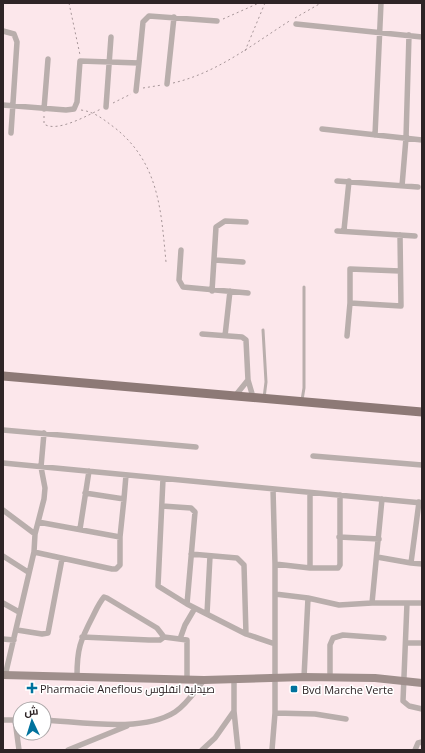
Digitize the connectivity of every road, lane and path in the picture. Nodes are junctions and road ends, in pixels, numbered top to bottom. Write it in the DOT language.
graph roads {
  1 [pos="69,3"];
  2 [pos="259,3"];
  3 [pos="265,3"];
  4 [pos="321,3"];
  5 [pos="380,3"];
  6 [pos="174,17"];
  7 [pos="217,21"];
  8 [pos="296,24"];
  9 [pos="3,31"];
  10 [pos="379,32"];
  11 [pos="409,35"];
  12 [pos="111,37"];
  13 [pos="422,37"];
  14 [pos="245,51"];
  15 [pos="48,60"];
  16 [pos="80,61"];
  17 [pos="108,62"];
  18 [pos="139,63"];
  19 [pos="167,84"];
  20 [pos="136,91"];
  21 [pos="3,106"];
  22 [pos="13,106"];
  23 [pos="106,107"];
  24 [pos="74,108"];
  25 [pos="44,109"];
  26 [pos="94,112"];
  27 [pos="322,129"];
  28 [pos="11,133"];
  29 [pos="375,134"];
  30 [pos="406,138"];
  31 [pos="422,140"];
  32 [pos="337,181"];
  33 [pos="349,181"];
  34 [pos="402,186"];
  35 [pos="418,187"];
  36 [pos="246,222"];
  37 [pos="344,230"];
  38 [pos="337,231"];
  39 [pos="400,235"];
  40 [pos="415,236"];
  41 [pos="181,250"];
  42 [pos="215,260"];
  43 [pos="166,262"];
  44 [pos="243,262"];
  45 [pos="400,271"];
  46 [pos="304,287"];
  47 [pos="212,291"];
  48 [pos="230,291"];
  49 [pos="248,293"];
  50 [pos="350,303"];
  51 [pos="263,330"];
  52 [pos="202,334"];
  53 [pos="225,336"];
  54 [pos="347,336"];
  55 [pos="3,376"];
  56 [pos="248,380"];
  57 [pos="235,396"];
  58 [pos="253,397"];
  59 [pos="264,398"];
  60 [pos="302,402"];
  61 [pos="422,412"];
  62 [pos="3,430"];
  63 [pos="44,433"];
  64 [pos="196,447"];
  65 [pos="313,456"];
  66 [pos="3,463"];
  67 [pos="422,465"];
  68 [pos="41,467"];
  69 [pos="89,471"];
  70 [pos="126,475"];
  71 [pos="163,479"];
  72 [pos="273,489"];
  73 [pos="86,493"];
  74 [pos="310,493"];
  75 [pos="340,495"];
  76 [pos="124,499"];
  77 [pos="382,499"];
  78 [pos="421,502"];
  79 [pos="162,506"];
  80 [pos="3,510"];
  81 [pos="38,522"];
  82 [pos="80,529"];
  83 [pos="35,534"];
  84 [pos="338,537"];
  85 [pos="120,538"];
  86 [pos="379,539"];
  87 [pos="34,552"];
  88 [pos="191,554"];
  89 [pos="3,556"];
  90 [pos="210,556"];
  91 [pos="377,557"];
  92 [pos="62,559"];
  93 [pos="411,563"];
  94 [pos="275,564"];
  95 [pos="422,564"];
  96 [pos="310,568"];
  97 [pos="28,572"];
  98 [pos="275,594"];
  99 [pos="308,598"];
  100 [pos="4,603"];
  101 [pos="372,603"];
  102 [pos="406,603"];
  103 [pos="422,603"];
  104 [pos="187,604"];
  105 [pos="195,608"];
  106 [pos="19,612"];
  107 [pos="207,614"];
  108 [pos="17,630"];
  109 [pos="246,634"];
  110 [pos="82,637"];
  111 [pos="164,637"];
  112 [pos="384,638"];
  113 [pos="3,639"];
  114 [pos="180,639"];
  115 [pos="14,640"];
  116 [pos="406,643"];
  117 [pos="422,643"];
  118 [pos="274,644"];
  119 [pos="4,676"];
  120 [pos="77,676"];
  121 [pos="304,677"];
  122 [pos="330,677"];
  123 [pos="274,678"];
  124 [pos="187,679"];
  125 [pos="234,679"];
  126 [pos="204,680"];
  127 [pos="404,680"];
  128 [pos="422,683"];
  129 [pos="422,709"];
  130 [pos="234,711"];
  131 [pos="274,713"];
  132 [pos="346,719"];
  133 [pos="52,721"];
  134 [pos="129,726"];
  135 [pos="422,742"];
  136 [pos="68,750"];
  137 [pos="202,750"];
  138 [pos="238,750"];
  139 [pos="272,750"];
  140 [pos="415,750"];
  1 -- 16 [label="path"];
  2 -- 7 [label="path"];
  3 -- 14 [label="path"];
  4 -- 14 [label="path"];
  5 -- 10 [label="street"];
  6 -- 7 [label="street"];
  6 -- 18 [label="street"];
  6 -- 19 [label="street"];
  8 -- 10 [label="street"];
  9 -- 22 [label="street"];
  10 -- 11 [label="street"];
  10 -- 29 [label="street"];
  11 -- 13 [label="street"];
  11 -- 30 [label="street"];
  12 -- 17 [label="street"];
  14 -- 19 [label="path"];
  15 -- 25 [label="street"];
  16 -- 17 [label="street"];
  16 -- 24 [label="street"];
  17 -- 18 [label="street"];
  17 -- 23 [label="street"];
  18 -- 20 [label="street"];
  19 -- 20 [label="path"];
  20 -- 23 [label="path"];
  21 -- 22 [label="street"];
  22 -- 25 [label="street"];
  22 -- 28 [label="street"];
  23 -- 26 [label="path"];
  24 -- 25 [label="street"];
  24 -- 26 [label="path"];
  25 -- 26 [label="path"];
  26 -- 43 [label="path"];
  27 -- 29 [label="street"];
  29 -- 30 [label="street"];
  30 -- 31 [label="street"];
  30 -- 34 [label="street"];
  32 -- 33 [label="street"];
  33 -- 34 [label="street"];
  33 -- 37 [label="street"];
  34 -- 35 [label="street"];
  36 -- 42 [label="street"];
  37 -- 38 [label="street"];
  37 -- 39 [label="street"];
  39 -- 40 [label="street"];
  39 -- 45 [label="street"];
  41 -- 47 [label="street"];
  42 -- 44 [label="street"];
  42 -- 47 [label="street"];
  45 -- 50 [label="street"];
  45 -- 50 [label="street"];
  46 -- 60 [label="lane"];
  47 -- 48 [label="street"];
  48 -- 49 [label="street"];
  48 -- 53 [label="street"];
  50 -- 54 [label="street"];
  51 -- 59 [label="lane"];
  52 -- 53 [label="street"];
  53 -- 56 [label="street"];
  55 -- 57 [label="main road"];
  56 -- 57 [label="street"];
  56 -- 58 [label="street"];
  57 -- 58 [label="main road"];
  58 -- 59 [label="main road"];
  59 -- 60 [label="main road"];
  60 -- 61 [label="main road"];
  62 -- 63 [label="street"];
  63 -- 64 [label="street"];
  63 -- 68 [label="street"];
  65 -- 67 [label="street"];
  66 -- 68 [label="street"];
  68 -- 69 [label="street"];
  68 -- 81 [label="street"];
  69 -- 70 [label="street"];
  69 -- 73 [label="street"];
  70 -- 71 [label="street"];
  70 -- 76 [label="street"];
  71 -- 72 [label="street"];
  71 -- 79 [label="street"];
  72 -- 74 [label="street"];
  72 -- 94 [label="street"];
  73 -- 76 [label="street"];
  73 -- 82 [label="street"];
  74 -- 75 [label="street"];
  74 -- 96 [label="street"];
  75 -- 77 [label="street"];
  75 -- 84 [label="street"];
  76 -- 85 [label="street"];
  77 -- 78 [label="street"];
  77 -- 86 [label="street"];
  78 -- 93 [label="street"];
  79 -- 88 [label="street"];
  79 -- 104 [label="street"];
  80 -- 83 [label="street"];
  81 -- 82 [label="street"];
  81 -- 83 [label="street"];
  82 -- 85 [label="street"];
  83 -- 87 [label="street"];
  84 -- 86 [label="street"];
  84 -- 96 [label="street"];
  85 -- 92 [label="street"];
  86 -- 91 [label="street"];
  87 -- 92 [label="street"];
  87 -- 97 [label="street"];
  88 -- 90 [label="street"];
  88 -- 104 [label="street"];
  89 -- 97 [label="street"];
  90 -- 107 [label="street"];
  90 -- 109 [label="street"];
  91 -- 93 [label="street"];
  91 -- 101 [label="street"];
  92 -- 108 [label="street"];
  93 -- 95 [label="street"];
  94 -- 96 [label="street"];
  94 -- 98 [label="street"];
  97 -- 106 [label="street"];
  98 -- 99 [label="street"];
  98 -- 118 [label="street"];
  99 -- 101 [label="street"];
  99 -- 121 [label="street"];
  100 -- 106 [label="street"];
  101 -- 102 [label="street"];
  102 -- 103 [label="street"];
  102 -- 116 [label="street"];
  104 -- 105 [label="street"];
  105 -- 107 [label="street"];
  105 -- 114 [label="street"];
  106 -- 108 [label="street"];
  107 -- 109 [label="street"];
  108 -- 115 [label="street"];
  109 -- 118 [label="street"];
  110 -- 111 [label="street"];
  110 -- 111 [label="street"];
  110 -- 120 [label="street"];
  111 -- 114 [label="street"];
  112 -- 122 [label="street"];
  113 -- 115 [label="street"];
  114 -- 124 [label="street"];
  115 -- 119 [label="street"];
  116 -- 117 [label="street"];
  116 -- 127 [label="street"];
  118 -- 123 [label="street"];
  119 -- 120 [label="street"];
  120 -- 124 [label="street"];
  121 -- 122 [label="street"];
  121 -- 123 [label="street"];
  122 -- 127 [label="street"];
  123 -- 125 [label="street"];
  123 -- 131 [label="street"];
  124 -- 126 [label="street"];
  125 -- 126 [label="street"];
  125 -- 130 [label="street"];
  126 -- 134 [label="street"];
  127 -- 128 [label="street"];
  127 -- 129 [label="street"];
  130 -- 137 [label="street"];
  130 -- 138 [label="street"];
  131 -- 132 [label="street"];
  131 -- 139 [label="street"];
  133 -- 134 [label="street"];
  134 -- 136 [label="street"];
  135 -- 140 [label="street"];
}
